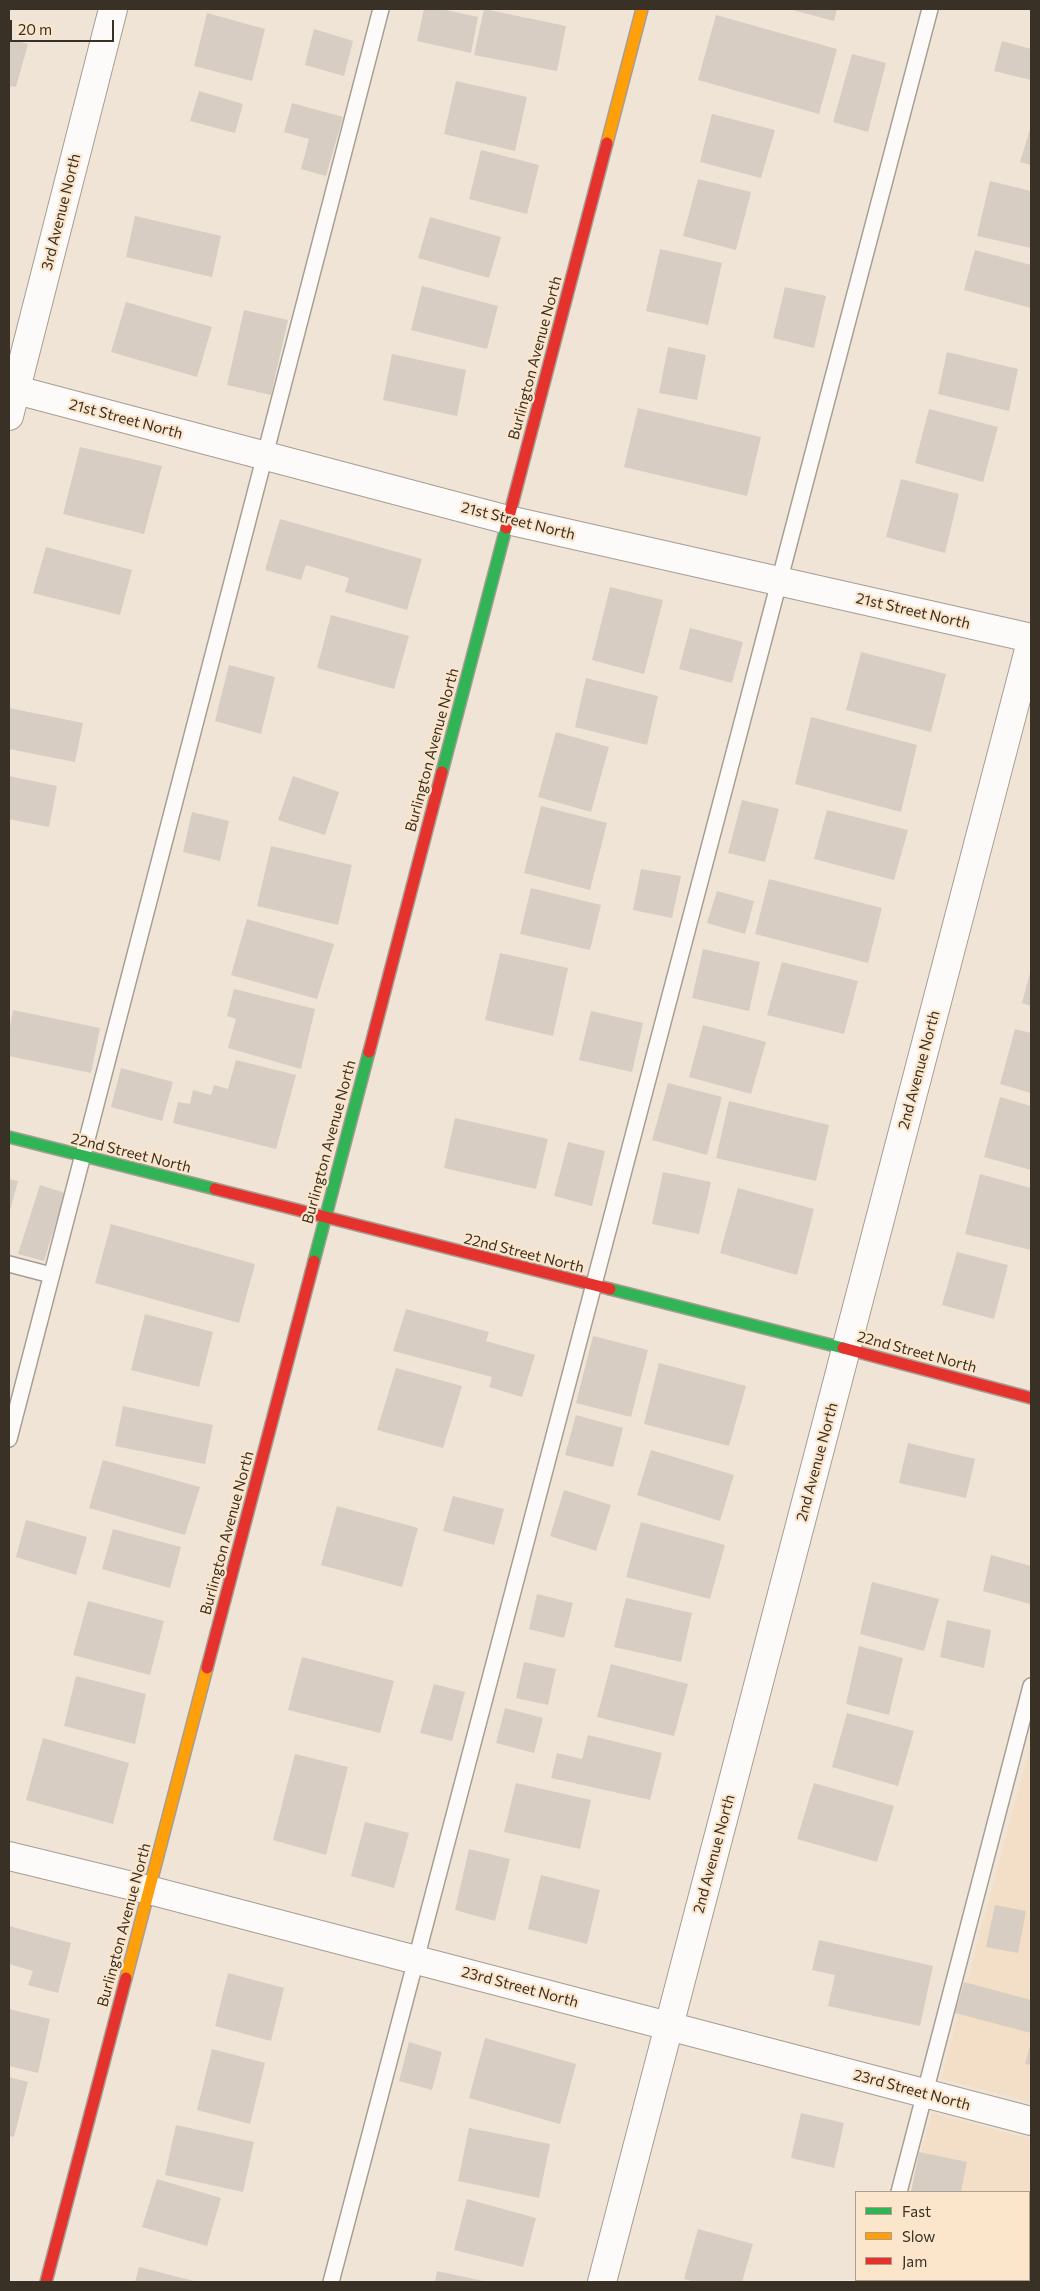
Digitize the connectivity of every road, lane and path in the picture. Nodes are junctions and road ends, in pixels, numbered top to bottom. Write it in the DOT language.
graph roads {
  1 [pos="113,9"];
  2 [pos="381,9"];
  3 [pos="642,9"];
  4 [pos="930,9"];
  5 [pos="12,389"];
  6 [pos="9,416"];
  7 [pos="264,455"];
  8 [pos="508,520"];
  9 [pos="780,580"];
  10 [pos="1031,638"];
  11 [pos="1031,642"];
  12 [pos="9,1137"];
  13 [pos="82,1156"];
  14 [pos="325,1218"];
  15 [pos="9,1264"];
  16 [pos="51,1275"];
  17 [pos="594,1286"];
  18 [pos="847,1349"];
  19 [pos="1031,1398"];
  20 [pos="9,1439"];
  21 [pos="1031,1686"];
  22 [pos="9,1856"];
  23 [pos="149,1890"];
  24 [pos="416,1960"];
  25 [pos="669,2026"];
  26 [pos="926,2093"];
  27 [pos="1031,2121"];
  28 [pos="900,2191"];
  29 [pos="46,2282"];
  30 [pos="332,2282"];
  31 [pos="602,2282"];
  1 -- 5 [label="street, 3rd Avenue North"];
  2 -- 7 [label="lane"];
  3 -- 8 [label="street, Burlington Avenue North"];
  4 -- 9 [label="lane"];
  5 -- 6 [label="street, 3rd Avenue North"];
  5 -- 7 [label="street, 21st Street North"];
  7 -- 8 [label="street, 21st Street North"];
  7 -- 13 [label="lane"];
  8 -- 9 [label="street, 21st Street North"];
  8 -- 14 [label="street, Burlington Avenue North"];
  9 -- 10 [label="street, 21st Street North"];
  9 -- 17 [label="lane"];
  11 -- 18 [label="street, 2nd Avenue North"];
  12 -- 13 [label="street, 22nd Street North"];
  13 -- 14 [label="street, 22nd Street North"];
  13 -- 16 [label="lane"];
  14 -- 17 [label="street, 22nd Street North"];
  14 -- 23 [label="street, Burlington Avenue North"];
  15 -- 16 [label="lane"];
  16 -- 20 [label="lane"];
  17 -- 18 [label="street, 22nd Street North"];
  17 -- 24 [label="lane"];
  18 -- 19 [label="street, 22nd Street North"];
  18 -- 25 [label="street, 2nd Avenue North"];
  21 -- 26 [label="lane"];
  22 -- 23 [label="street, 23rd Street North"];
  23 -- 24 [label="street, 23rd Street North"];
  23 -- 29 [label="street, Burlington Avenue North"];
  24 -- 25 [label="street, 23rd Street North"];
  24 -- 30 [label="lane"];
  25 -- 26 [label="street, 23rd Street North"];
  25 -- 31 [label="street, 2nd Avenue North"];
  26 -- 27 [label="street, 23rd Street North"];
  26 -- 28 [label="lane"];
}
